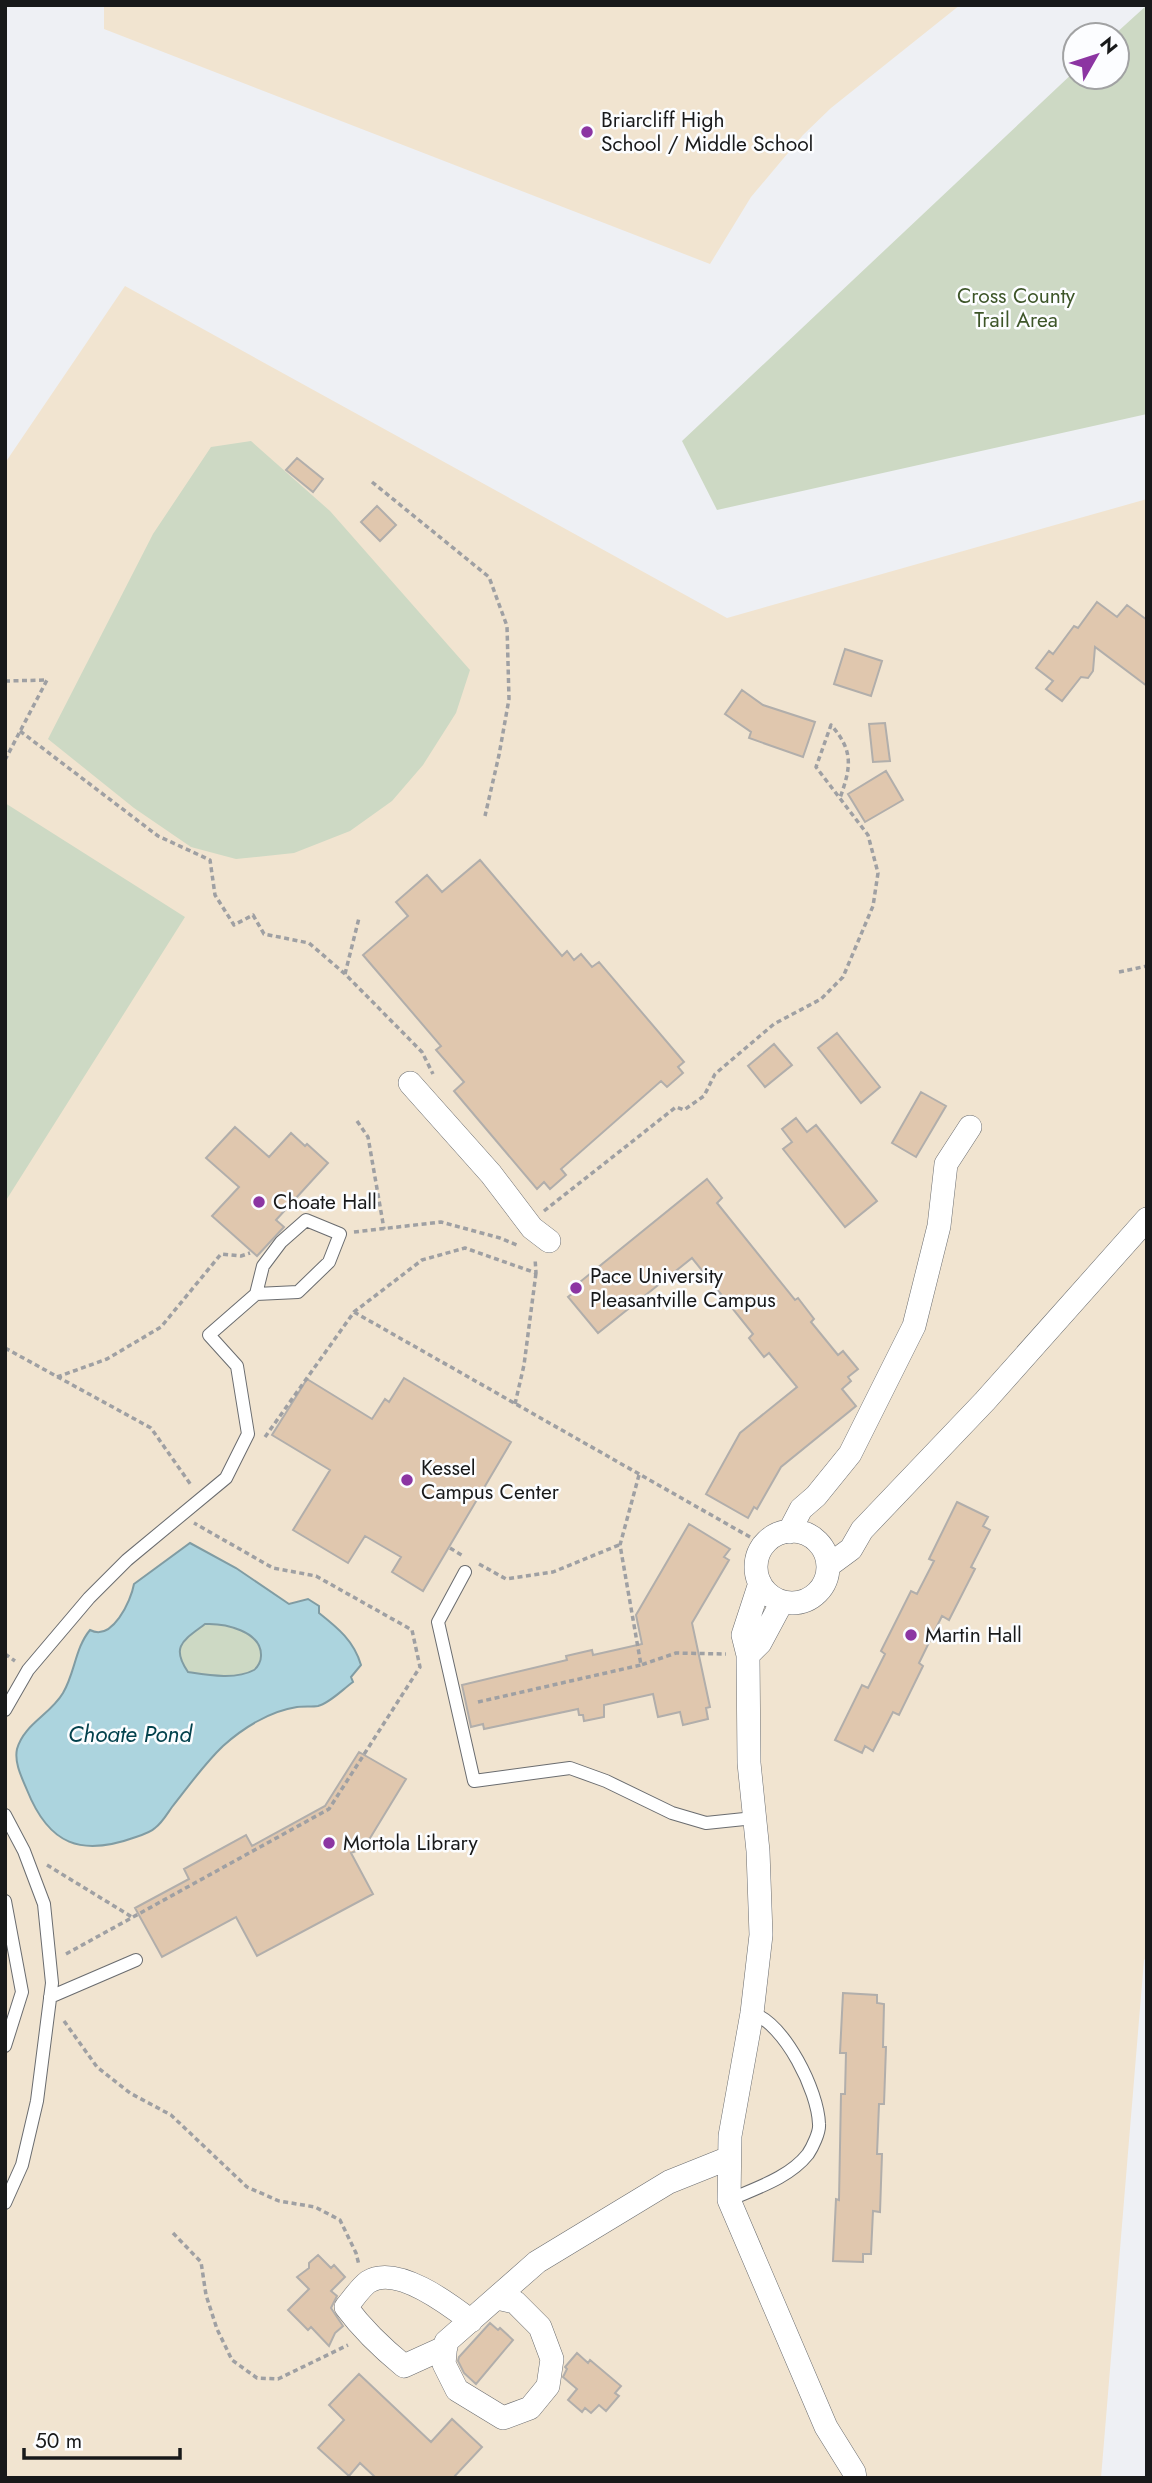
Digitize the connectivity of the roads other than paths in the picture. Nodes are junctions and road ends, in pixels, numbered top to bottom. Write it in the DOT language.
graph roads {
  1 [pos="410,1083"];
  2 [pos="970,1127"];
  3 [pos="1147,1219"];
  4 [pos="540,1243"];
  5 [pos="256,1294"];
  6 [pos="862,1530"];
  7 [pos="806,1537"];
  8 [pos="828,1566"];
  9 [pos="465,1573"];
  10 [pos="761,1583"];
  11 [pos="782,1602"];
  12 [pos="748,1655"];
  13 [pos="5,1710"];
  14 [pos="5,1815"];
  15 [pos="754,1818"];
  16 [pos="5,1901"];
  17 [pos="136,1960"];
  18 [pos="56,1994"];
  19 [pos="752,2013"];
  20 [pos="5,2046"];
  21 [pos="729,2158"];
  22 [pos="5,2165"];
  23 [pos="20,2170"];
  24 [pos="729,2200"];
  25 [pos="5,2203"];
  26 [pos="497,2298"];
  27 [pos="471,2321"];
  28 [pos="446,2347"];
  29 [pos="855,2478"];
  1 -- 4 [label="street"];
  2 -- 7 [label="street"];
  3 -- 6 [label="street"];
  5 -- 5 [label="lane"];
  5 -- 13 [label="lane"];
  6 -- 7 [label="street"];
  6 -- 8 [label="street"];
  7 -- 8 [label="street"];
  7 -- 10 [label="street"];
  8 -- 11 [label="street"];
  9 -- 15 [label="lane"];
  10 -- 11 [label="street"];
  10 -- 12 [label="street"];
  11 -- 12 [label="street"];
  12 -- 15 [label="street"];
  14 -- 18 [label="lane"];
  15 -- 19 [label="street"];
  16 -- 20 [label="lane"];
  17 -- 18 [label="lane"];
  18 -- 23 [label="lane"];
  19 -- 21 [label="street"];
  19 -- 24 [label="lane"];
  21 -- 24 [label="street"];
  21 -- 26 [label="street"];
  22 -- 23 [label="lane"];
  23 -- 25 [label="lane"];
  24 -- 29 [label="street"];
  26 -- 27 [label="street"];
  26 -- 28 [label="street"];
  27 -- 28 [label="street"];
  27 -- 28 [label="street"];
}
